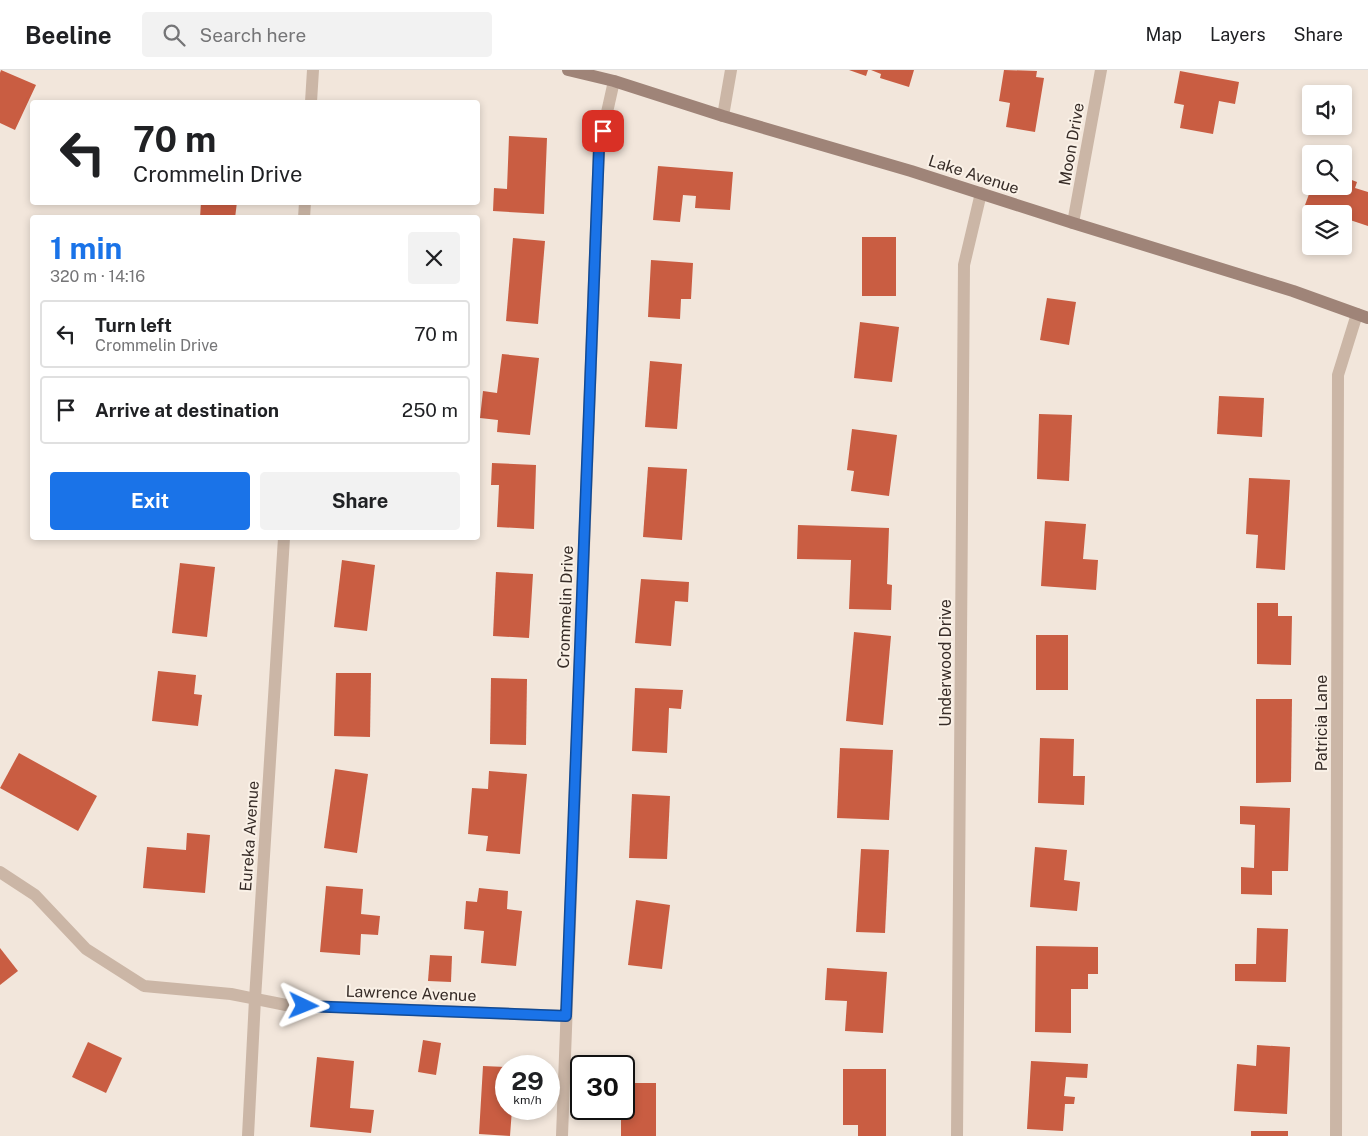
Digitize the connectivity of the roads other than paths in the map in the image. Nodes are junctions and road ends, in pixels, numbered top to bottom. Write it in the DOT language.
graph roads {
  1 [pos="313,70"];
  2 [pos="568,70"];
  3 [pos="731,70"];
  4 [pos="1101,70"];
  5 [pos="614,81"];
  6 [pos="311,100"];
  7 [pos="723,116"];
  8 [pos="981,193"];
  9 [pos="1073,223"];
  10 [pos="1363,316"];
  11 [pos="284,540"];
  12 [pos="0,872"];
  13 [pos="255,999"];
  14 [pos="566,1016"];
  15 [pos="248,1136"];
  16 [pos="562,1136"];
  17 [pos="957,1136"];
  18 [pos="1336,1136"];
  1 -- 6 [label="street"];
  2 -- 5 [label="main road, Lake Avenue"];
  3 -- 7 [label="street"];
  4 -- 9 [label="street, Moon Drive"];
  5 -- 7 [label="main road, Lake Avenue"];
  5 -- 14 [label="street, Crommelin Drive"];
  7 -- 8 [label="main road, Lake Avenue"];
  8 -- 9 [label="main road, Lake Avenue"];
  8 -- 17 [label="street, Underwood Drive"];
  9 -- 10 [label="main road, Lake Avenue"];
  10 -- 18 [label="street, Patricia Lane"];
  11 -- 13 [label="street, Eureka Avenue"];
  12 -- 13 [label="street, Lawrence Avenue"];
  13 -- 14 [label="street, Lawrence Avenue"];
  13 -- 15 [label="street, Eureka Avenue"];
  14 -- 16 [label="street, Crommelin Drive"];
}
